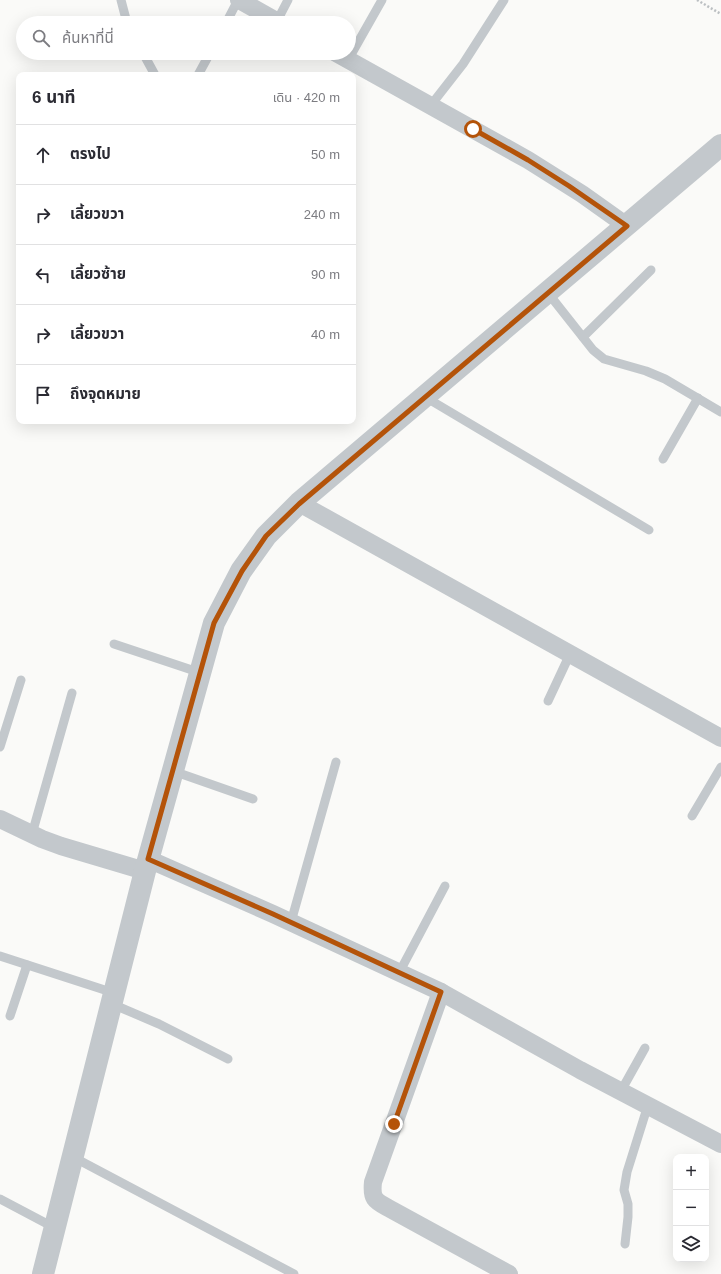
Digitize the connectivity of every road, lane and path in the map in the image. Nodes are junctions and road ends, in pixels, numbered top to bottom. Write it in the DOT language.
graph roads {
  1 [pos="121,0"];
  2 [pos="238,0"];
  3 [pos="288,0"];
  4 [pos="382,0"];
  5 [pos="504,0"];
  6 [pos="697,0"];
  7 [pos="721,14"];
  8 [pos="125,16"];
  9 [pos="230,16"];
  10 [pos="268,16"];
  11 [pos="281,16"];
  12 [pos="356,36"];
  13 [pos="147,60"];
  14 [pos="206,60"];
  15 [pos="349,60"];
  16 [pos="153,72"];
  17 [pos="200,72"];
  18 [pos="431,105"];
  19 [pos="721,145"];
  20 [pos="627,226"];
  21 [pos="651,270"];
  22 [pos="548,293"];
  23 [pos="582,337"];
  24 [pos="425,397"];
  25 [pos="698,398"];
  26 [pos="721,412"];
  27 [pos="663,459"];
  28 [pos="299,504"];
  29 [pos="649,530"];
  30 [pos="114,644"];
  31 [pos="570,654"];
  32 [pos="201,673"];
  33 [pos="21,680"];
  34 [pos="72,693"];
  35 [pos="548,701"];
  36 [pos="721,738"];
  37 [pos="0,747"];
  38 [pos="336,762"];
  39 [pos="721,767"];
  40 [pos="173,771"];
  41 [pos="254,799"];
  42 [pos="692,816"];
  43 [pos="0,819"];
  44 [pos="32,834"];
  45 [pos="147,865"];
  46 [pos="445,886"];
  47 [pos="291,922"];
  48 [pos="0,956"];
  49 [pos="27,965"];
  50 [pos="399,973"];
  51 [pos="441,992"];
  52 [pos="113,998"];
  53 [pos="10,1016"];
  54 [pos="645,1048"];
  55 [pos="228,1059"];
  56 [pos="621,1091"];
  57 [pos="648,1105"];
  58 [pos="721,1144"];
  59 [pos="73,1157"];
  60 [pos="0,1199"];
  61 [pos="55,1228"];
  62 [pos="625,1244"];
  63 [pos="43,1274"];
  64 [pos="294,1274"];
  65 [pos="509,1274"];
  1 -- 8 [label="lane"];
  2 -- 9 [label="lane"];
  2 -- 10 [label="street"];
  3 -- 11 [label="lane"];
  4 -- 12 [label="lane"];
  5 -- 18 [label="lane"];
  6 -- 7 [label="path"];
  13 -- 16 [label="lane"];
  14 -- 17 [label="lane"];
  15 -- 18 [label="street"];
  18 -- 20 [label="street"];
  19 -- 20 [label="street"];
  20 -- 22 [label="street"];
  21 -- 23 [label="lane"];
  22 -- 23 [label="lane"];
  22 -- 24 [label="street"];
  23 -- 25 [label="lane"];
  24 -- 28 [label="street"];
  24 -- 29 [label="lane"];
  25 -- 26 [label="lane"];
  25 -- 27 [label="lane"];
  28 -- 31 [label="street"];
  28 -- 32 [label="street"];
  30 -- 32 [label="lane"];
  31 -- 35 [label="lane"];
  31 -- 36 [label="street"];
  32 -- 40 [label="street"];
  33 -- 37 [label="lane"];
  34 -- 44 [label="lane"];
  38 -- 47 [label="lane"];
  39 -- 42 [label="lane"];
  40 -- 41 [label="lane"];
  40 -- 45 [label="street"];
  43 -- 44 [label="street"];
  44 -- 45 [label="street"];
  45 -- 47 [label="street"];
  45 -- 52 [label="street"];
  46 -- 50 [label="lane"];
  47 -- 50 [label="street"];
  48 -- 49 [label="lane"];
  49 -- 52 [label="lane"];
  49 -- 53 [label="lane"];
  50 -- 51 [label="street"];
  51 -- 56 [label="street"];
  51 -- 65 [label="street"];
  52 -- 55 [label="lane"];
  52 -- 59 [label="street"];
  54 -- 56 [label="lane"];
  56 -- 57 [label="street"];
  57 -- 58 [label="street"];
  57 -- 62 [label="lane"];
  59 -- 61 [label="street"];
  59 -- 64 [label="lane"];
  60 -- 61 [label="lane"];
  61 -- 63 [label="street"];
}
